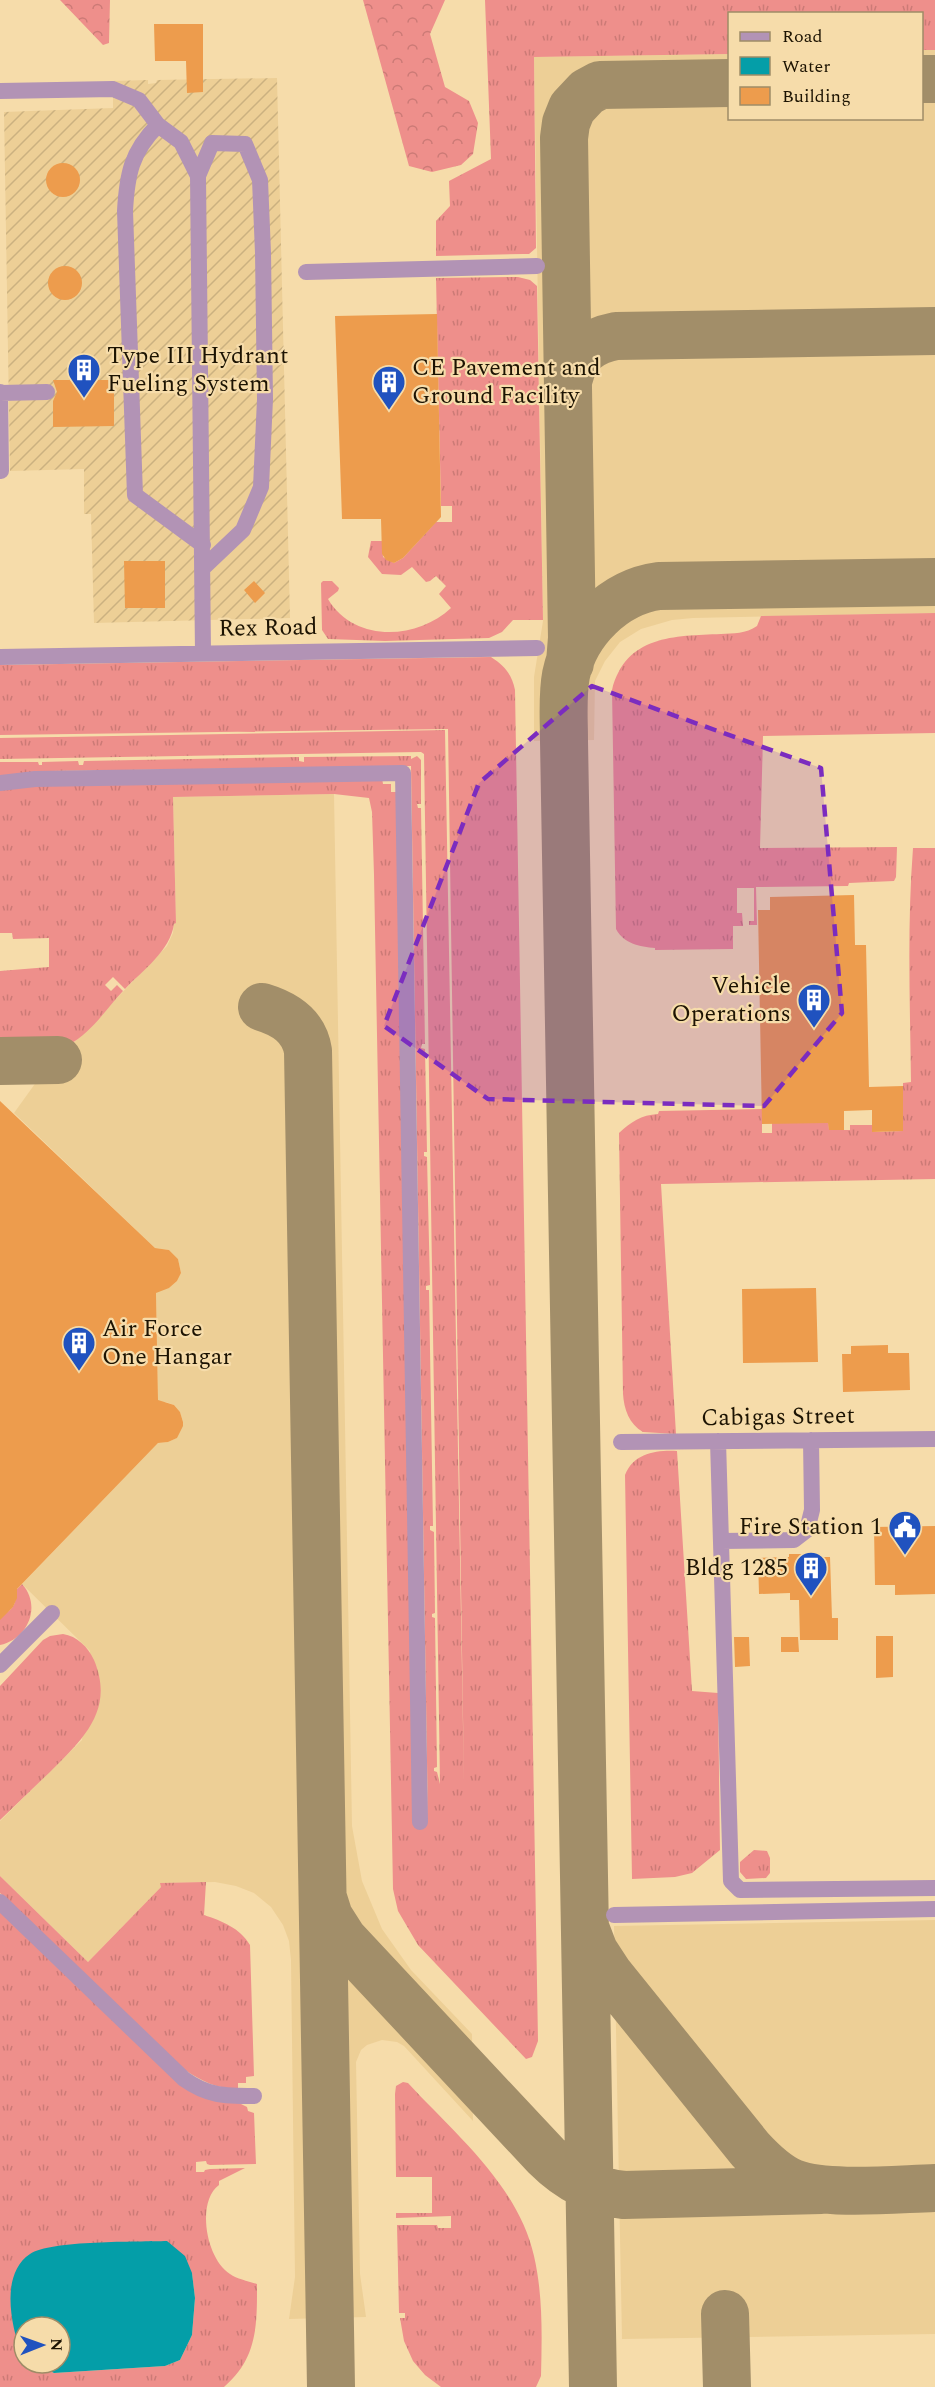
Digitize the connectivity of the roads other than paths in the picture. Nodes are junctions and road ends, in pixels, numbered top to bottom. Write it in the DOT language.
graph roads {
  1 [pos="0,92"];
  2 [pos="158,125"];
  3 [pos="198,176"];
  4 [pos="537,266"];
  5 [pos="306,272"];
  6 [pos="47,392"];
  7 [pos="0,393"];
  8 [pos="1,471"];
  9 [pos="202,545"];
  10 [pos="203,568"];
  11 [pos="537,648"];
  12 [pos="203,653"];
  13 [pos="0,657"];
  14 [pos="0,783"];
  15 [pos="935,1439"];
  16 [pos="811,1440"];
  17 [pos="718,1441"];
  18 [pos="621,1442"];
  19 [pos="721,1541"];
  20 [pos="52,1614"];
  21 [pos="0,1665"];
  22 [pos="420,1822"];
  23 [pos="731,1881"];
  24 [pos="935,1888"];
  25 [pos="0,1902"];
  26 [pos="935,1909"];
  27 [pos="733,1912"];
  28 [pos="614,1915"];
  29 [pos="254,2096"];
  1 -- 2 [label="street"];
  2 -- 3 [label="street"];
  2 -- 9 [label="street"];
  3 -- 9 [label="street"];
  3 -- 10 [label="street"];
  4 -- 5 [label="street"];
  6 -- 7 [label="street"];
  7 -- 8 [label="street"];
  9 -- 10 [label="street"];
  10 -- 12 [label="street"];
  11 -- 12 [label="street, Rex Road"];
  12 -- 13 [label="street, Rex Road"];
  14 -- 22 [label="street"];
  15 -- 16 [label="street, Cabigas Street"];
  16 -- 17 [label="street, Cabigas Street"];
  16 -- 19 [label="street"];
  17 -- 18 [label="street, Cabigas Street"];
  17 -- 19 [label="street"];
  19 -- 23 [label="street"];
  20 -- 21 [label="street"];
  23 -- 24 [label="street"];
  23 -- 27 [label="street"];
  25 -- 29 [label="street"];
  26 -- 27 [label="street"];
  27 -- 28 [label="street"];
}
